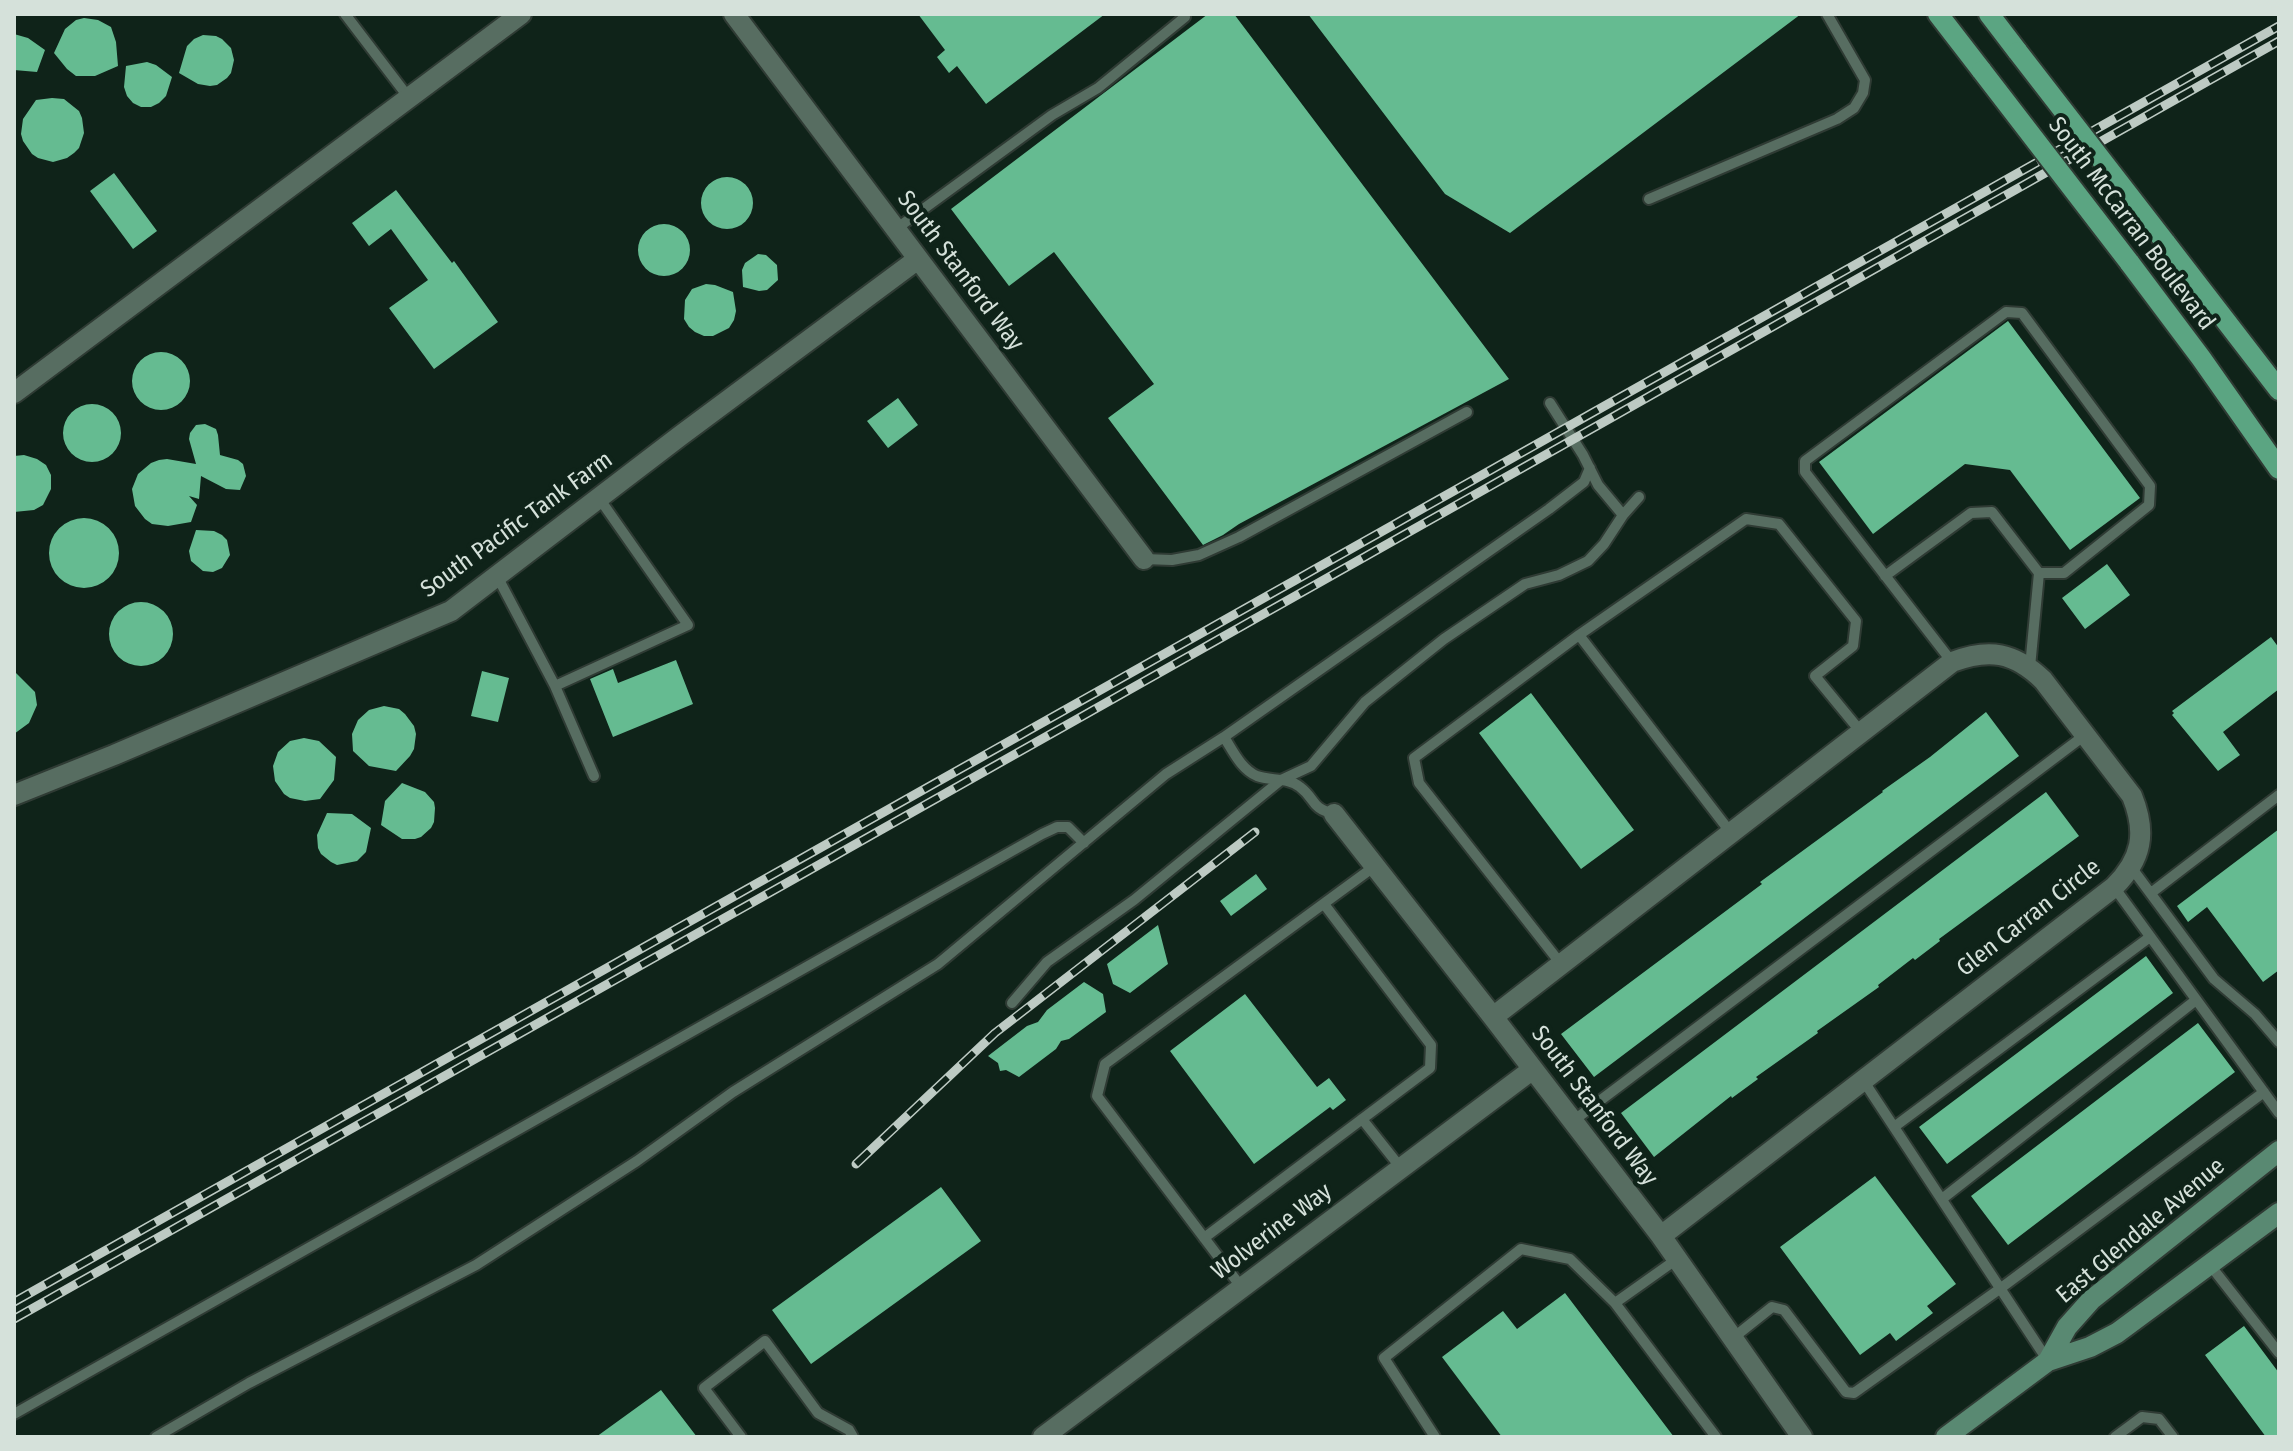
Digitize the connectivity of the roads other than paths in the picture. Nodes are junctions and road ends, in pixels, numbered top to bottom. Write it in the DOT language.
graph roads {
  1 [pos="345,14"];
  2 [pos="521,14"];
  3 [pos="734,14"];
  4 [pos="1827,14"];
  5 [pos="1938,14"];
  6 [pos="1989,14"];
  7 [pos="1185,17"];
  8 [pos="409,98"];
  9 [pos="1649,199"];
  10 [pos="896,229"];
  11 [pos="918,259"];
  12 [pos="2279,390"];
  13 [pos="14,393"];
  14 [pos="1550,403"];
  15 [pos="1467,412"];
  16 [pos="1590,468"];
  17 [pos="2279,469"];
  18 [pos="1639,497"];
  19 [pos="599,498"];
  20 [pos="1623,515"];
  21 [pos="1144,559"];
  22 [pos="2039,573"];
  23 [pos="497,576"];
  24 [pos="1885,576"];
  25 [pos="1579,635"];
  26 [pos="1952,662"];
  27 [pos="2030,667"];
  28 [pos="555,686"];
  29 [pos="1861,732"];
  30 [pos="2086,735"];
  31 [pos="1224,737"];
  32 [pos="594,776"];
  33 [pos="1281,780"];
  34 [pos="14,795"];
  35 [pos="2279,795"];
  36 [pos="1334,814"];
  37 [pos="1731,833"];
  38 [pos="1084,843"];
  39 [pos="1375,866"];
  40 [pos="2131,867"];
  41 [pos="2114,887"];
  42 [pos="2151,893"];
  43 [pos="1324,904"];
  44 [pos="2150,937"];
  45 [pos="1561,964"];
  46 [pos="2196,1000"];
  47 [pos="1012,1003"];
  48 [pos="1493,1017"];
  49 [pos="2279,1019"];
  50 [pos="2268,1028"];
  51 [pos="2279,1042"];
  52 [pos="1533,1069"];
  53 [pos="1863,1080"];
  54 [pos="2264,1092"];
  55 [pos="2279,1113"];
  56 [pos="1362,1119"];
  57 [pos="1573,1121"];
  58 [pos="1894,1127"];
  59 [pos="2279,1151"];
  60 [pos="1401,1168"];
  61 [pos="1942,1199"];
  62 [pos="2279,1213"];
  63 [pos="1661,1236"];
  64 [pos="1204,1238"];
  65 [pos="1677,1259"];
  66 [pos="2210,1265"];
  67 [pos="1242,1288"];
  68 [pos="2001,1288"];
  69 [pos="1615,1303"];
  70 [pos="1733,1338"];
  71 [pos="2279,1353"];
  72 [pos="2048,1361"];
  73 [pos="14,1414"];
  74 [pos="156,1437"];
  75 [pos="741,1437"];
  76 [pos="853,1437"];
  77 [pos="1043,1437"];
  78 [pos="1435,1437"];
  79 [pos="1716,1437"];
  80 [pos="1802,1437"];
  81 [pos="1946,1437"];
  82 [pos="2115,1437"];
  83 [pos="2173,1437"];
  1 -- 8 [label="lane"];
  2 -- 8 [label="street"];
  3 -- 10 [label="street, South Stanford Way"];
  4 -- 9 [label="lane"];
  5 -- 17 [label="main road, South McCarran Boulevard, bridge"];
  6 -- 12 [label="main road, South McCarran Boulevard, bridge"];
  7 -- 10 [label="lane"];
  8 -- 13 [label="street"];
  10 -- 11 [label="street, South Stanford Way"];
  11 -- 19 [label="street, South Pacific Tank Farm"];
  11 -- 21 [label="street, South Stanford Way"];
  14 -- 16 [label="lane"];
  15 -- 21 [label="lane"];
  16 -- 20 [label="lane"];
  16 -- 31 [label="lane"];
  18 -- 20 [label="lane"];
  19 -- 23 [label="street, South Pacific Tank Farm"];
  19 -- 28 [label="lane"];
  20 -- 33 [label="lane"];
  22 -- 24 [label="lane"];
  22 -- 24 [label="lane"];
  22 -- 27 [label="lane"];
  23 -- 28 [label="lane"];
  23 -- 34 [label="street, South Pacific Tank Farm"];
  24 -- 26 [label="lane"];
  25 -- 29 [label="lane"];
  25 -- 37 [label="lane"];
  25 -- 45 [label="lane"];
  26 -- 27 [label="street, Glen Carran Circle"];
  26 -- 29 [label="street, Glen Carran Circle"];
  27 -- 30 [label="street, Glen Carran Circle"];
  28 -- 32 [label="lane"];
  29 -- 37 [label="street, Glen Carran Circle"];
  30 -- 40 [label="street, Glen Carran Circle"];
  30 -- 57 [label="lane"];
  31 -- 33 [label="lane"];
  31 -- 38 [label="lane"];
  33 -- 36 [label="lane"];
  33 -- 47 [label="lane"];
  35 -- 42 [label="lane"];
  36 -- 39 [label="street, South Stanford Way"];
  37 -- 45 [label="street, Glen Carran Circle"];
  38 -- 73 [label="lane"];
  38 -- 74 [label="lane"];
  39 -- 43 [label="lane"];
  39 -- 48 [label="street, South Stanford Way"];
  40 -- 41 [label="street, Glen Carran Circle"];
  40 -- 42 [label="lane"];
  41 -- 44 [label="lane"];
  41 -- 53 [label="street, Glen Carran Circle"];
  42 -- 50 [label="lane"];
  43 -- 56 [label="lane"];
  43 -- 64 [label="lane"];
  44 -- 46 [label="lane"];
  44 -- 58 [label="lane"];
  45 -- 48 [label="street, Glen Carran Circle"];
  46 -- 54 [label="lane"];
  46 -- 61 [label="lane"];
  48 -- 52 [label="street, South Stanford Way"];
  49 -- 50 [label="lane"];
  50 -- 51 [label="lane"];
  52 -- 57 [label="street, South Stanford Way"];
  52 -- 60 [label="street, Wolverine Way"];
  53 -- 58 [label="lane"];
  53 -- 63 [label="street, Glen Carran Circle"];
  54 -- 55 [label="lane"];
  54 -- 68 [label="lane"];
  56 -- 60 [label="lane"];
  56 -- 64 [label="lane"];
  57 -- 63 [label="street, South Stanford Way"];
  58 -- 61 [label="lane"];
  59 -- 72 [label="main road, East Glendale Avenue"];
  60 -- 67 [label="street, Wolverine Way"];
  61 -- 68 [label="lane"];
  62 -- 66 [label="main road, East Glendale Avenue"];
  63 -- 65 [label="street, South Stanford Way"];
  64 -- 67 [label="lane"];
  65 -- 69 [label="lane"];
  65 -- 70 [label="street, South Stanford Way"];
  66 -- 71 [label="lane"];
  66 -- 72 [label="main road, East Glendale Avenue"];
  67 -- 77 [label="street, Wolverine Way"];
  68 -- 70 [label="lane"];
  68 -- 72 [label="lane"];
  69 -- 78 [label="lane"];
  69 -- 79 [label="lane"];
  70 -- 80 [label="street, South Stanford Way"];
  72 -- 81 [label="main road, East Glendale Avenue"];
  75 -- 76 [label="lane"];
  82 -- 83 [label="lane"];
}
